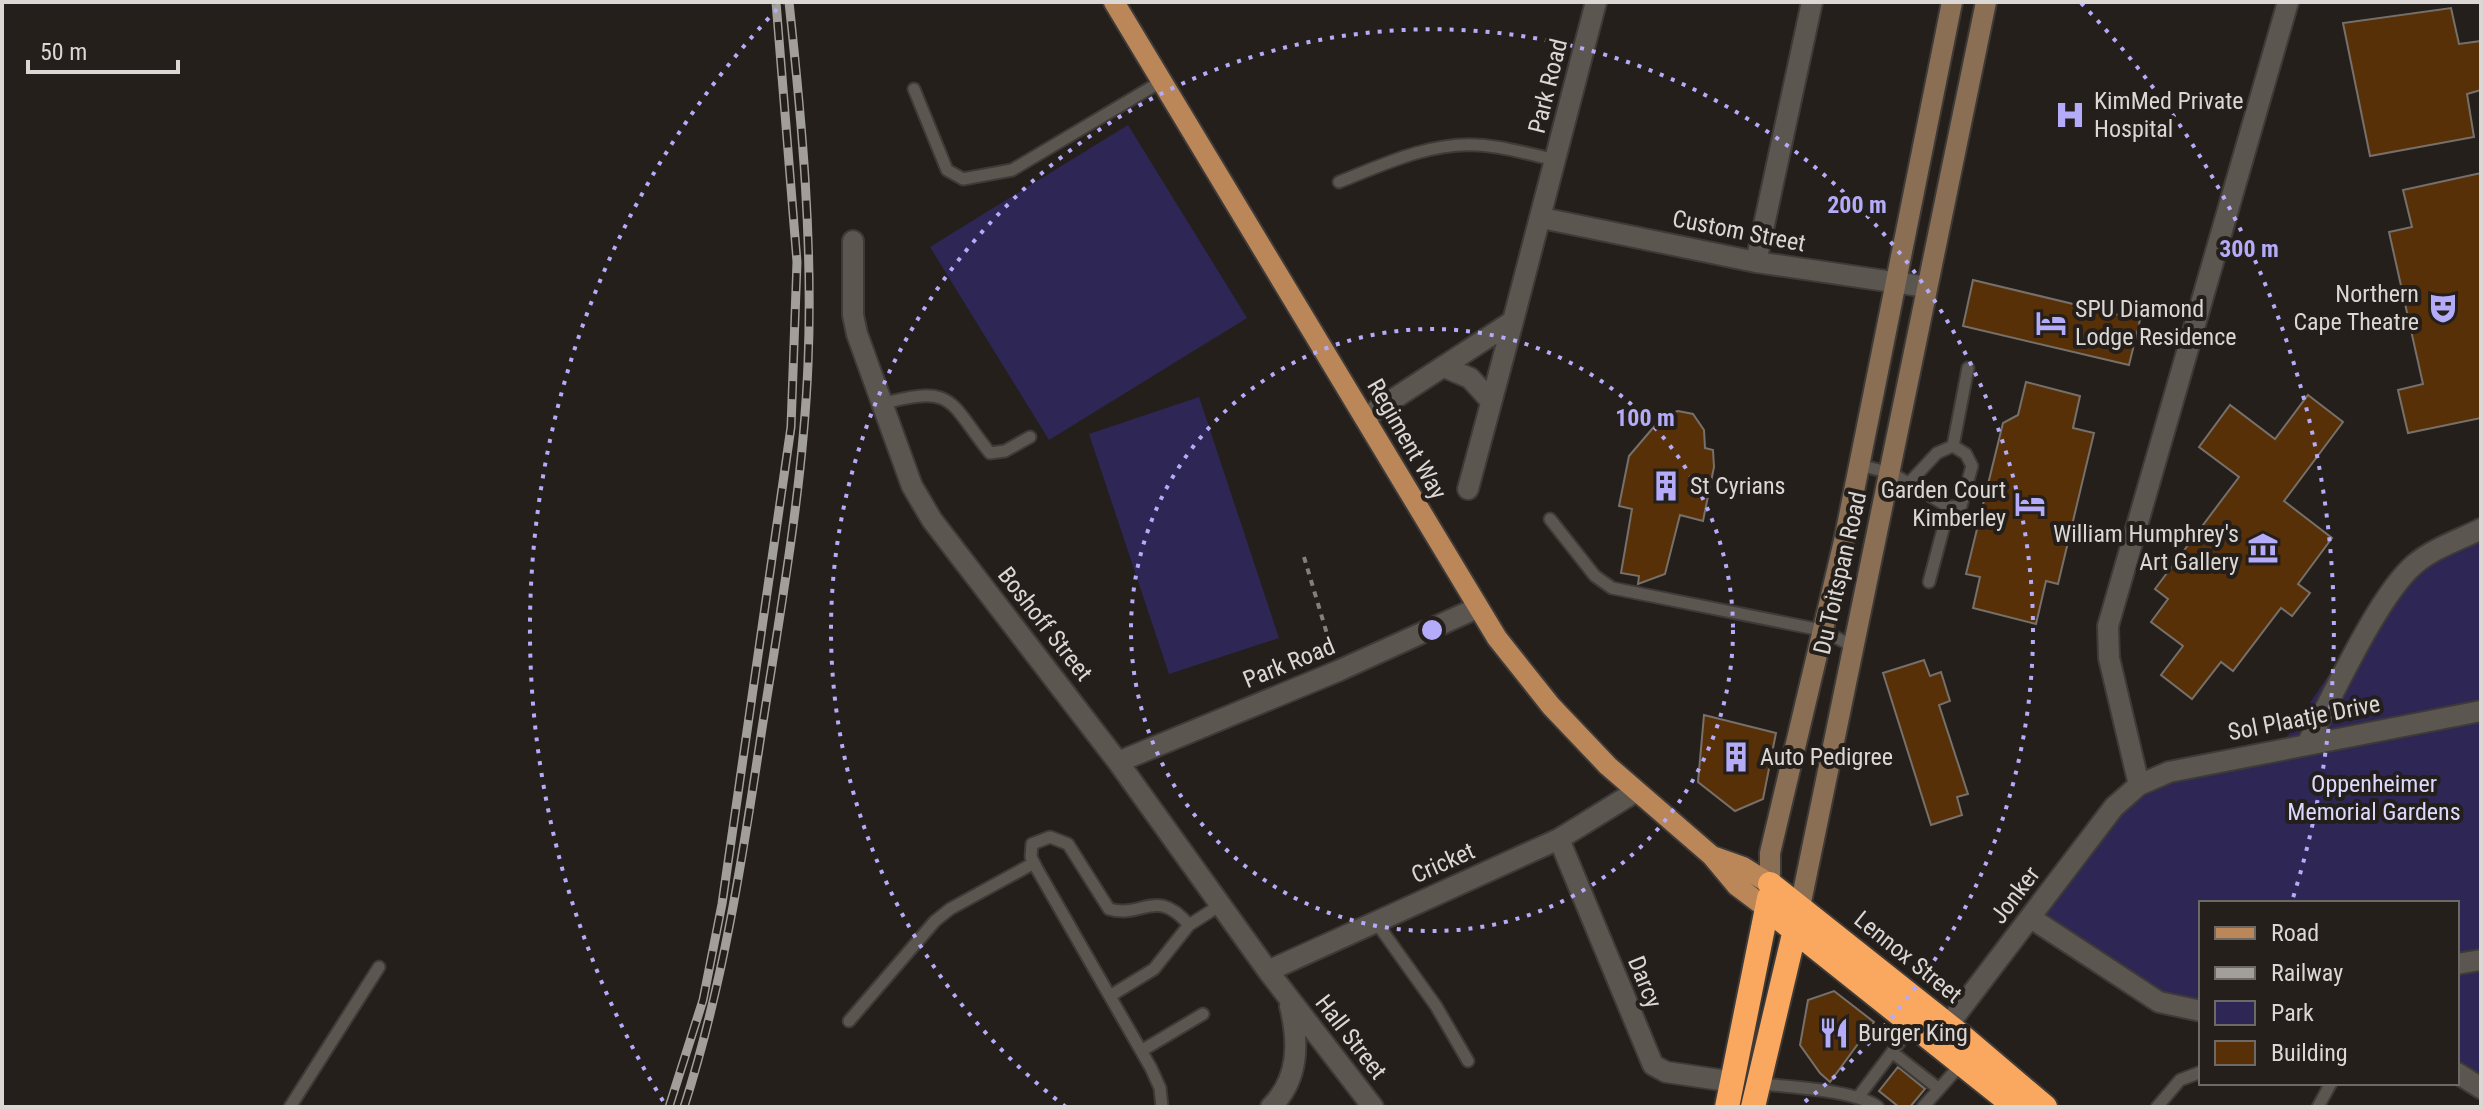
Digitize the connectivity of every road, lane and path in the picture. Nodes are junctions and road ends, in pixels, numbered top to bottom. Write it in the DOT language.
graph roads {
  1 [pos="1114,2"];
  2 [pos="1596,2"];
  3 [pos="1812,2"];
  4 [pos="1952,2"];
  5 [pos="1986,2"];
  6 [pos="2288,2"];
  7 [pos="1162,81"];
  8 [pos="914,89"];
  9 [pos="1557,160"];
  10 [pos="1339,182"];
  11 [pos="1542,218"];
  12 [pos="853,241"];
  13 [pos="1756,262"];
  14 [pos="1894,283"];
  15 [pos="1927,287"];
  16 [pos="1513,321"];
  17 [pos="1444,367"];
  18 [pos="1968,368"];
  19 [pos="1491,401"];
  20 [pos="881,404"];
  21 [pos="1366,417"];
  22 [pos="1030,437"];
  23 [pos="1953,446"];
  24 [pos="1859,465"];
  25 [pos="1900,478"];
  26 [pos="1468,489"];
  27 [pos="1949,507"];
  28 [pos="1550,519"];
  29 [pos="2481,529"];
  30 [pos="1304,557"];
  31 [pos="1929,582"];
  32 [pos="1477,608"];
  33 [pos="1821,630"];
  34 [pos="1853,646"];
  35 [pos="1338,671"];
  36 [pos="2481,711"];
  37 [pos="2307,744"];
  38 [pos="1118,762"];
  39 [pos="2139,785"];
  40 [pos="1635,792"];
  41 [pos="1559,839"];
  42 [pos="1712,856"];
  43 [pos="1034,863"];
  44 [pos="1770,884"];
  45 [pos="1222,904"];
  46 [pos="1800,907"];
  47 [pos="1769,910"];
  48 [pos="2031,918"];
  49 [pos="1376,922"];
  50 [pos="1189,925"];
  51 [pos="1796,931"];
  52 [pos="2481,960"];
  53 [pos="2459,964"];
  54 [pos="379,967"];
  55 [pos="1268,971"];
  56 [pos="1110,996"];
  57 [pos="1289,999"];
  58 [pos="2199,1011"];
  59 [pos="1203,1014"];
  60 [pos="849,1021"];
  61 [pos="1914,1023"];
  62 [pos="1942,1032"];
  63 [pos="1141,1051"];
  64 [pos="1892,1052"];
  65 [pos="1468,1061"];
  66 [pos="1963,1062"];
  67 [pos="2199,1073"];
  68 [pos="2459,1074"];
  69 [pos="1734,1082"];
  70 [pos="2330,1085"];
  71 [pos="2481,1088"];
  72 [pos="1939,1089"];
  73 [pos="1756,1095"];
  74 [pos="1859,1096"];
  75 [pos="290,1107"];
  76 [pos="1162,1107"];
  77 [pos="1271,1107"];
  78 [pos="1373,1107"];
  79 [pos="1727,1107"];
  80 [pos="1878,1107"];
  81 [pos="1923,1107"];
  82 [pos="2016,1107"];
  83 [pos="2045,1107"];
  84 [pos="2157,1107"];
  85 [pos="2318,1107"];
  1 -- 7 [label="main road, Regiment Way"];
  2 -- 9 [label="street, Park Road"];
  3 -- 13 [label="street"];
  4 -- 14 [label="street, Du Toitspan Road"];
  5 -- 15 [label="street, Du Toitspan Road"];
  6 -- 39 [label="street"];
  7 -- 8 [label="lane"];
  7 -- 21 [label="main road, Regiment Way"];
  9 -- 10 [label="lane"];
  9 -- 11 [label="street, Park Road"];
  11 -- 13 [label="street, Custom Street"];
  11 -- 16 [label="street, Park Road"];
  12 -- 20 [label="street, Boshoff Street"];
  13 -- 14 [label="street, Custom Street"];
  14 -- 15 [label="street, Custom Street"];
  14 -- 24 [label="street, Du Toitspan Road"];
  15 -- 25 [label="street, Du Toitspan Road"];
  16 -- 17 [label="street"];
  16 -- 19 [label="street, Park Road"];
  17 -- 19 [label="street"];
  17 -- 21 [label="street"];
  18 -- 23 [label="lane"];
  19 -- 26 [label="street, Park Road"];
  20 -- 22 [label="lane"];
  20 -- 38 [label="street, Boshoff Street"];
  21 -- 32 [label="main road, Regiment Way"];
  23 -- 25 [label="lane"];
  23 -- 27 [label="lane"];
  24 -- 25 [label="lane"];
  24 -- 33 [label="street, Du Toitspan Road"];
  25 -- 27 [label="lane"];
  25 -- 34 [label="street, Du Toitspan Road"];
  27 -- 31 [label="lane"];
  28 -- 33 [label="lane"];
  29 -- 37 [label="street"];
  30 -- 35 [label="path"];
  32 -- 35 [label="street, Park Road"];
  32 -- 40 [label="main road, Regiment Way"];
  33 -- 34 [label="lane"];
  33 -- 44 [label="street, Du Toitspan Road"];
  34 -- 46 [label="street, Du Toitspan Road"];
  35 -- 38 [label="street, Park Road"];
  36 -- 37 [label="street, Sol Plaatje Drive"];
  37 -- 39 [label="street, Sol Plaatje Drive"];
  38 -- 45 [label="street, Boshoff Street"];
  39 -- 48 [label="street, Jonker"];
  40 -- 41 [label="street, Cricket"];
  40 -- 42 [label="main road, Regiment Way"];
  41 -- 49 [label="street, Cricket"];
  41 -- 69 [label="street, Darcy"];
  42 -- 44 [label="main road, Regiment Way"];
  42 -- 47 [label="main road, Regiment Way"];
  43 -- 50 [label="lane"];
  43 -- 56 [label="lane"];
  43 -- 60 [label="lane"];
  44 -- 46 [label="highway, Lennox Street"];
  44 -- 47 [label="highway, Du Toitspan Road"];
  45 -- 50 [label="lane"];
  45 -- 55 [label="street, Boshoff Street"];
  46 -- 51 [label="highway, Du Toitspan Road"];
  46 -- 62 [label="highway, Lennox Street"];
  47 -- 51 [label="highway, Lennox Street"];
  47 -- 69 [label="highway, Du Toitspan Road"];
  48 -- 58 [label="street"];
  48 -- 62 [label="street, Jonker"];
  49 -- 55 [label="street, Cricket"];
  49 -- 65 [label="lane"];
  50 -- 56 [label="lane"];
  51 -- 61 [label="highway, Lennox Street"];
  51 -- 73 [label="highway, Du Toitspan Road"];
  52 -- 53 [label="street"];
  54 -- 75 [label="lane"];
  55 -- 57 [label="street, Boshoff Street"];
  56 -- 63 [label="lane"];
  57 -- 77 [label="street"];
  57 -- 78 [label="street, Hall Street"];
  59 -- 63 [label="lane"];
  61 -- 62 [label="highway, Lennox Street"];
  61 -- 64 [label="lane"];
  62 -- 66 [label="highway, Lennox Street"];
  62 -- 83 [label="highway, Lennox Street"];
  63 -- 76 [label="lane"];
  64 -- 72 [label="lane"];
  64 -- 74 [label="lane"];
  66 -- 72 [label="lane"];
  66 -- 82 [label="highway, Lennox Street"];
  67 -- 84 [label="lane"];
  68 -- 71 [label="street"];
  69 -- 79 [label="highway, Du Toitspan Road"];
  70 -- 85 [label="lane"];
  72 -- 81 [label="lane"];
  73 -- 74 [label="lane"];
  74 -- 80 [label="lane"];
}
